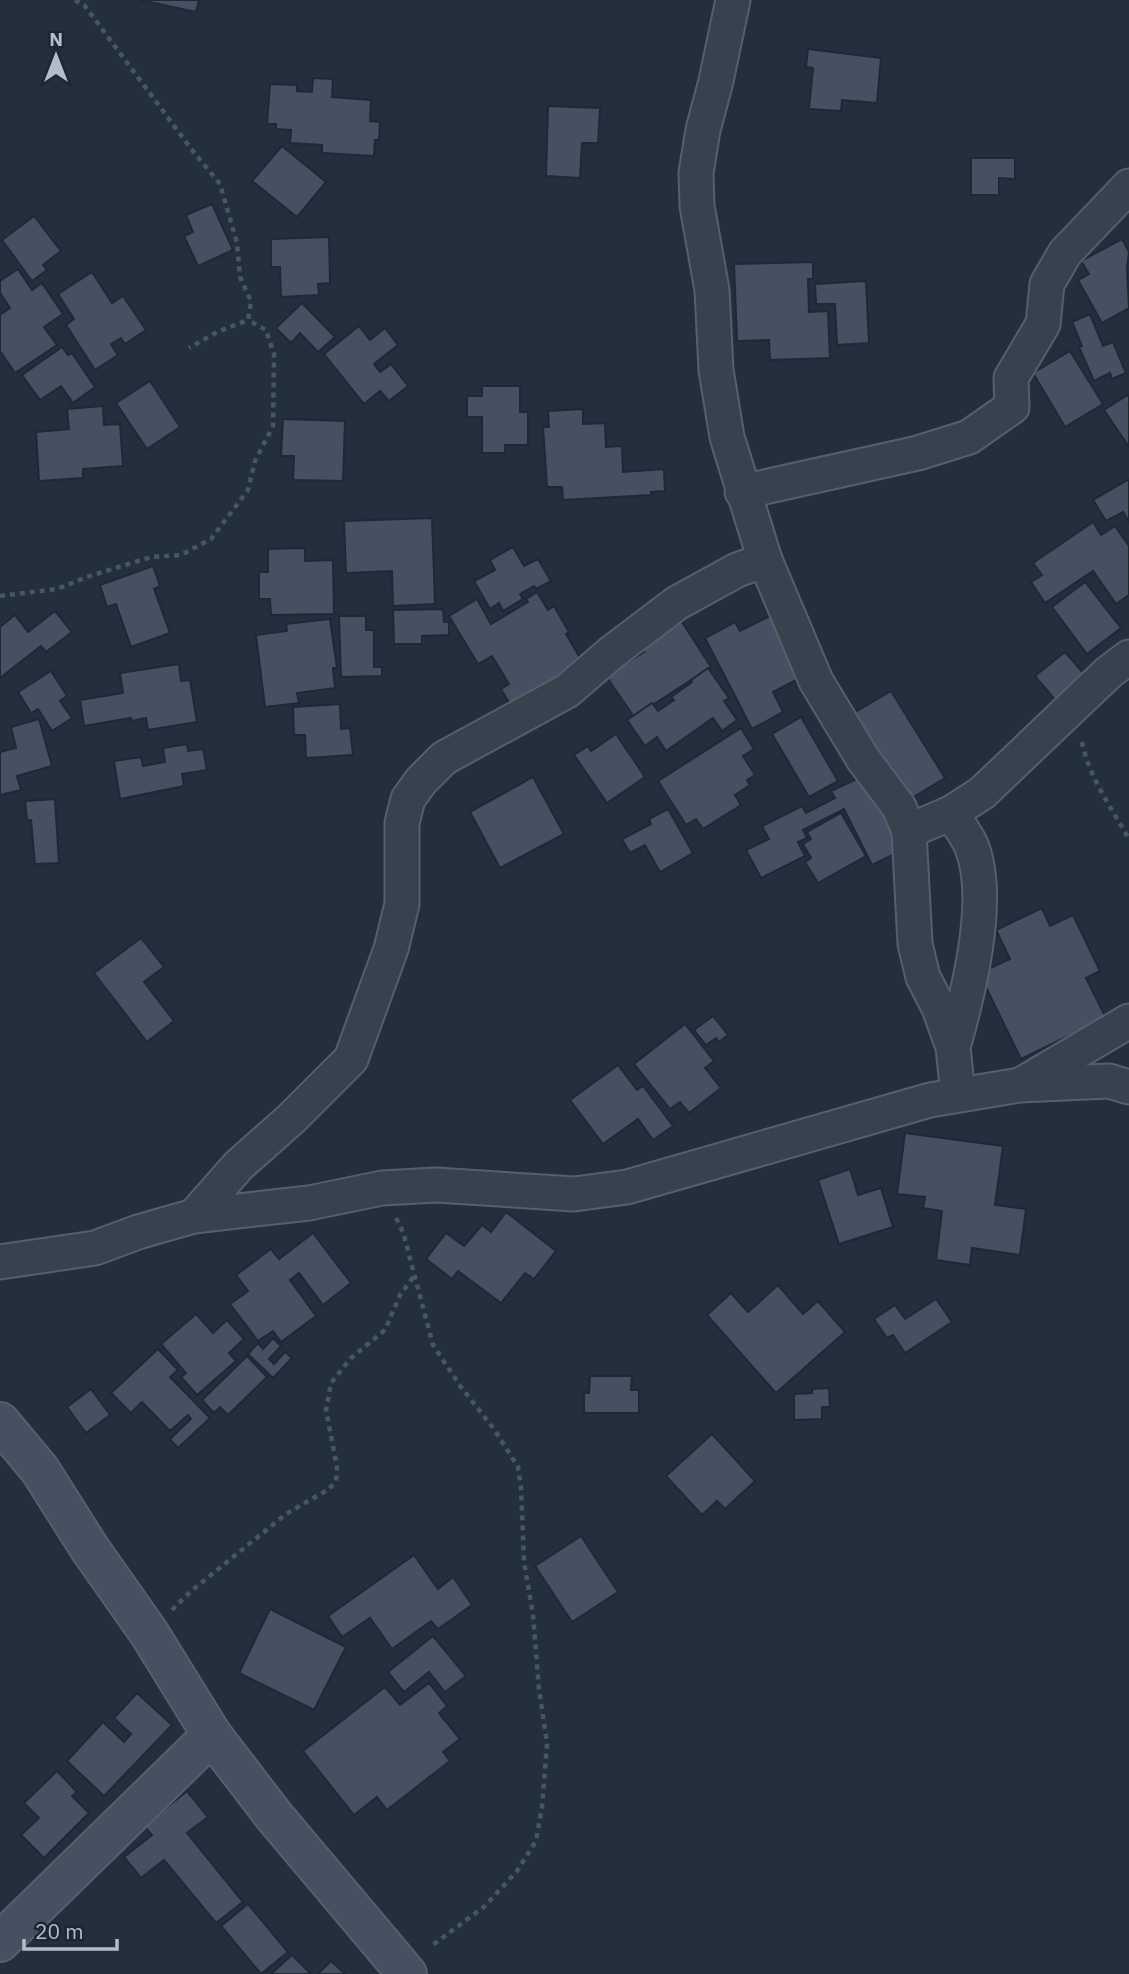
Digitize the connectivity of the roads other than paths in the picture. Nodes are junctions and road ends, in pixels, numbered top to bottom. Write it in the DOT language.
graph roads {
  1 [pos="733,0"];
  2 [pos="1129,186"];
  3 [pos="742,492"];
  4 [pos="765,560"];
  5 [pos="1129,657"];
  6 [pos="951,813"];
  7 [pos="909,831"];
  8 [pos="1129,1021"];
  9 [pos="953,1047"];
  10 [pos="1020,1085"];
  11 [pos="1129,1087"];
  12 [pos="958,1094"];
  13 [pos="194,1216"];
  14 [pos="0,1262"];
  15 [pos="0,1422"];
  16 [pos="212,1735"];
  17 [pos="0,1942"];
  18 [pos="404,1971"];
  1 -- 3 [label="street"];
  2 -- 3 [label="street"];
  3 -- 4 [label="street"];
  4 -- 7 [label="street"];
  4 -- 13 [label="street"];
  5 -- 6 [label="street"];
  6 -- 7 [label="street"];
  6 -- 9 [label="street"];
  7 -- 9 [label="street"];
  8 -- 10 [label="street"];
  9 -- 12 [label="street"];
  10 -- 11 [label="street"];
  10 -- 12 [label="street"];
  12 -- 13 [label="street"];
  13 -- 14 [label="street"];
  15 -- 16 [label="main road"];
  16 -- 17 [label="main road"];
  16 -- 18 [label="main road"];
}
